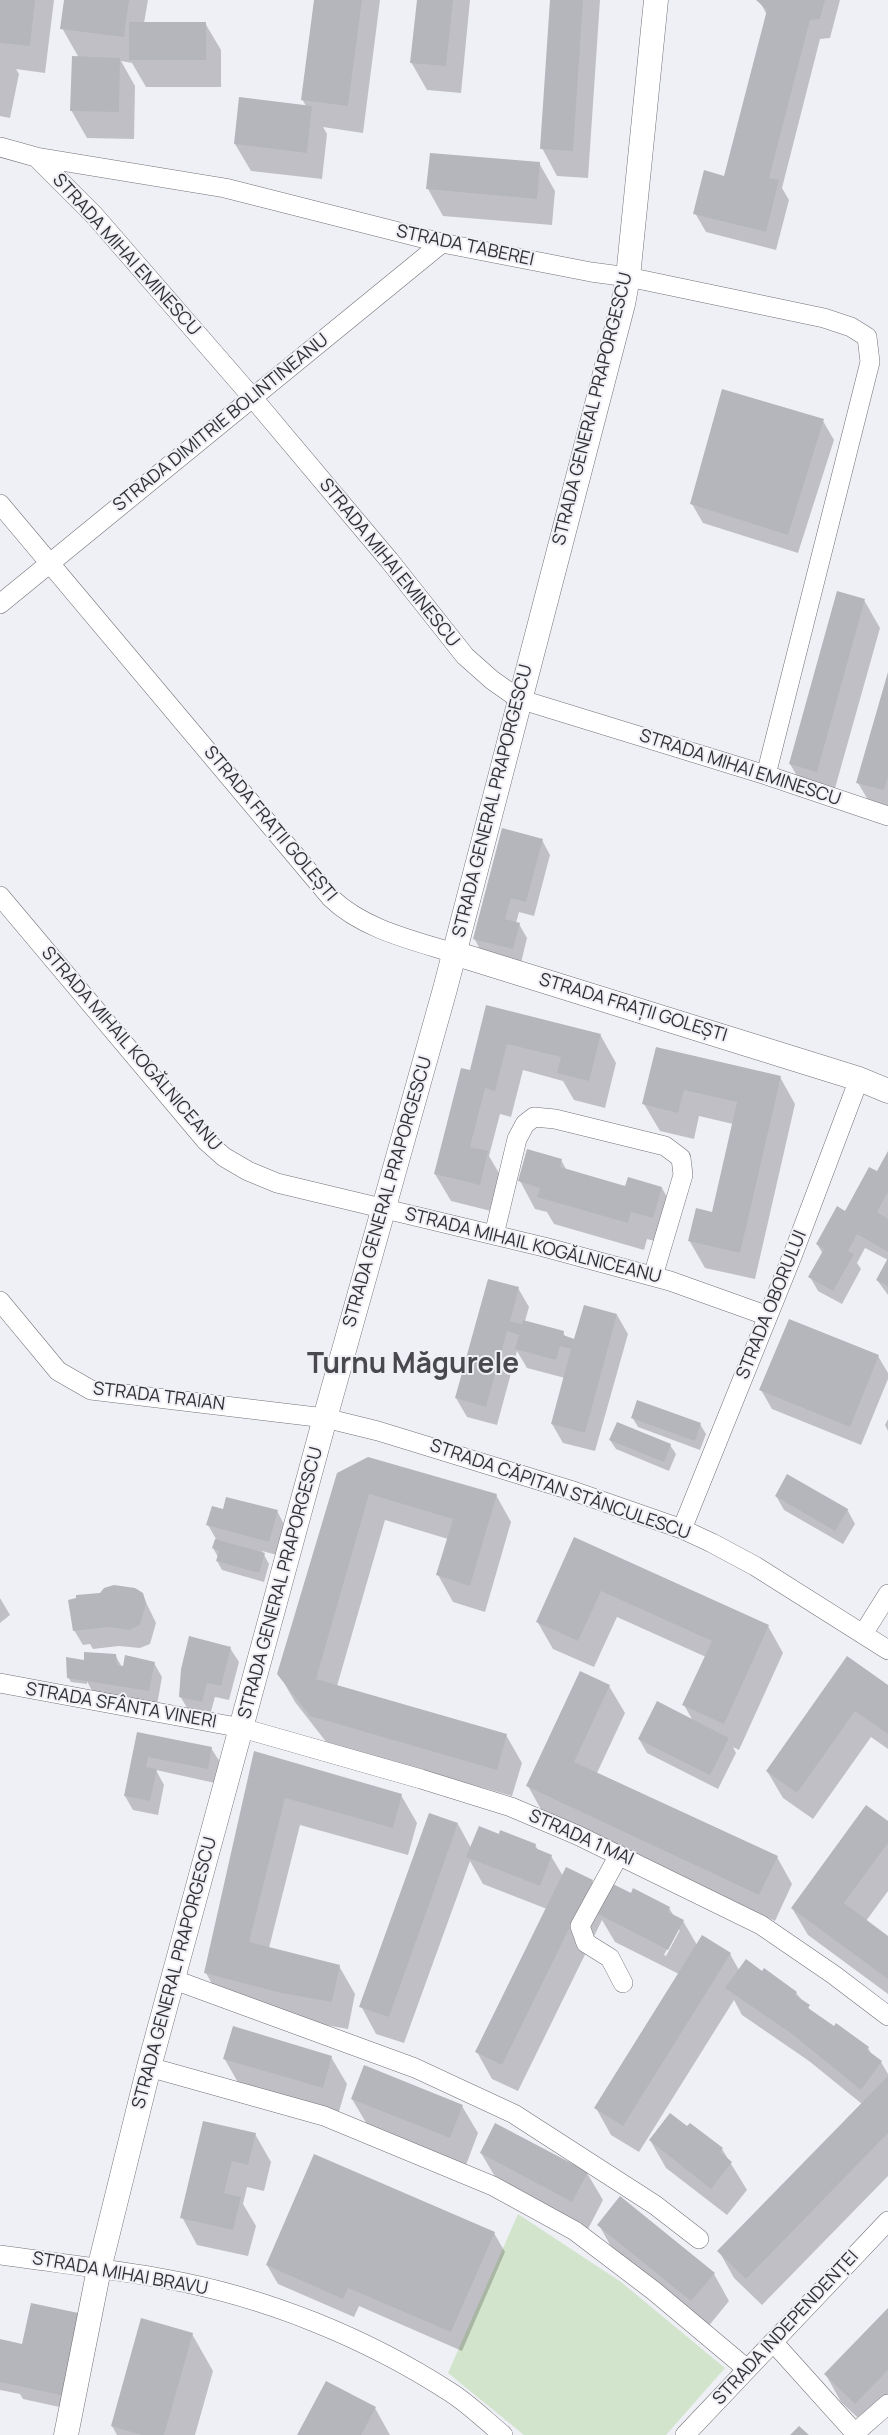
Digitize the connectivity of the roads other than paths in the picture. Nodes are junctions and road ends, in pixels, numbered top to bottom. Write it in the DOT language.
graph roads {
  1 [pos="656,0"];
  2 [pos="0,147"];
  3 [pos="36,157"];
  4 [pos="442,243"];
  5 [pos="628,277"];
  6 [pos="252,397"];
  7 [pos="0,504"];
  8 [pos="51,562"];
  9 [pos="0,604"];
  10 [pos="520,699"];
  11 [pos="766,775"];
  12 [pos="888,816"];
  13 [pos="0,896"];
  14 [pos="454,953"];
  15 [pos="859,1080"];
  16 [pos="888,1091"];
  17 [pos="384,1209"];
  18 [pos="494,1235"];
  19 [pos="653,1276"];
  20 [pos="0,1302"];
  21 [pos="768,1316"];
  22 [pos="324,1418"];
  23 [pos="682,1529"];
  24 [pos="888,1594"];
  25 [pos="863,1634"];
  26 [pos="888,1650"];
  27 [pos="0,1683"];
  28 [pos="242,1728"];
  29 [pos="619,1855"];
  30 [pos="172,1979"];
  31 [pos="623,1983"];
  32 [pos="888,2016"];
  33 [pos="148,2067"];
  34 [pos="888,2221"];
  35 [pos="699,2239"];
  36 [pos="0,2255"];
  37 [pos="99,2269"];
  38 [pos="774,2343"];
  39 [pos="747,2369"];
  40 [pos="888,2404"];
  41 [pos="66,2435"];
  42 [pos="503,2435"];
  43 [pos="686,2435"];
  1 -- 5 [label="main road, STRADA GENERAL PRAPORGESCU"];
  2 -- 3 [label="street, STRADA MIHAI EMINESCU"];
  3 -- 4 [label="street, STRADA TABEREI"];
  3 -- 6 [label="street, STRADA MIHAI EMINESCU"];
  4 -- 5 [label="street, STRADA TABEREI"];
  4 -- 6 [label="street, STRADA DIMITRIE BOLINTINEANU"];
  5 -- 10 [label="main road, STRADA GENERAL PRAPORGESCU"];
  5 -- 11 [label="street, STRADA TABEREI"];
  6 -- 8 [label="street, STRADA DIMITRIE BOLINTINEANU"];
  6 -- 10 [label="street, STRADA MIHAI EMINESCU"];
  7 -- 8 [label="street, STRADA FRAȚII GOLEȘTI"];
  8 -- 9 [label="street, STRADA DIMITRIE BOLINTINEANU"];
  8 -- 14 [label="street, STRADA FRAȚII GOLEȘTI"];
  10 -- 11 [label="street, STRADA MIHAI EMINESCU"];
  10 -- 14 [label="main road, STRADA GENERAL PRAPORGESCU"];
  11 -- 12 [label="street, STRADA MIHAI EMINESCU"];
  13 -- 17 [label="street, STRADA MIHAIL KOGĂLNICEANU"];
  14 -- 15 [label="main road, STRADA FRAȚII GOLEȘTI"];
  14 -- 17 [label="main road, STRADA GENERAL PRAPORGESCU"];
  15 -- 16 [label="main road, STRADA FRAȚII GOLEȘTI"];
  15 -- 21 [label="street, STRADA OBORULUI"];
  17 -- 18 [label="street, STRADA MIHAIL KOGĂLNICEANU"];
  17 -- 22 [label="main road, STRADA GENERAL PRAPORGESCU"];
  18 -- 19 [label="street, STRADA MIHAIL KOGĂLNICEANU"];
  18 -- 19 [label="street"];
  19 -- 21 [label="street, STRADA MIHAIL KOGĂLNICEANU"];
  20 -- 22 [label="street, STRADA TRAIAN"];
  21 -- 23 [label="street, STRADA OBORULUI"];
  22 -- 23 [label="street, STRADA CĂPITAN STĂNCULESCU"];
  22 -- 28 [label="main road, STRADA GENERAL PRAPORGESCU"];
  23 -- 25 [label="street, STRADA CĂPITAN STĂNCULESCU"];
  24 -- 25 [label="street"];
  25 -- 26 [label="street, STRADA CĂPITAN STĂNCULESCU"];
  27 -- 28 [label="street, STRADA SFÂNTA VINERI"];
  28 -- 29 [label="street, STRADA 1 MAI"];
  28 -- 30 [label="main road, STRADA GENERAL PRAPORGESCU"];
  29 -- 31 [label="street"];
  29 -- 32 [label="street, STRADA 1 MAI"];
  30 -- 33 [label="main road, STRADA GENERAL PRAPORGESCU"];
  30 -- 35 [label="street"];
  33 -- 37 [label="main road, STRADA GENERAL PRAPORGESCU"];
  33 -- 39 [label="street"];
  34 -- 38 [label="street, STRADA INDEPENDENȚEI"];
  36 -- 37 [label="street, STRADA MIHAI BRAVU"];
  37 -- 41 [label="main road, STRADA GENERAL PRAPORGESCU"];
  37 -- 42 [label="street, STRADA MIHAI BRAVU"];
  38 -- 39 [label="street, STRADA INDEPENDENȚEI"];
  38 -- 40 [label="street"];
  39 -- 43 [label="street, STRADA INDEPENDENȚEI"];
}
